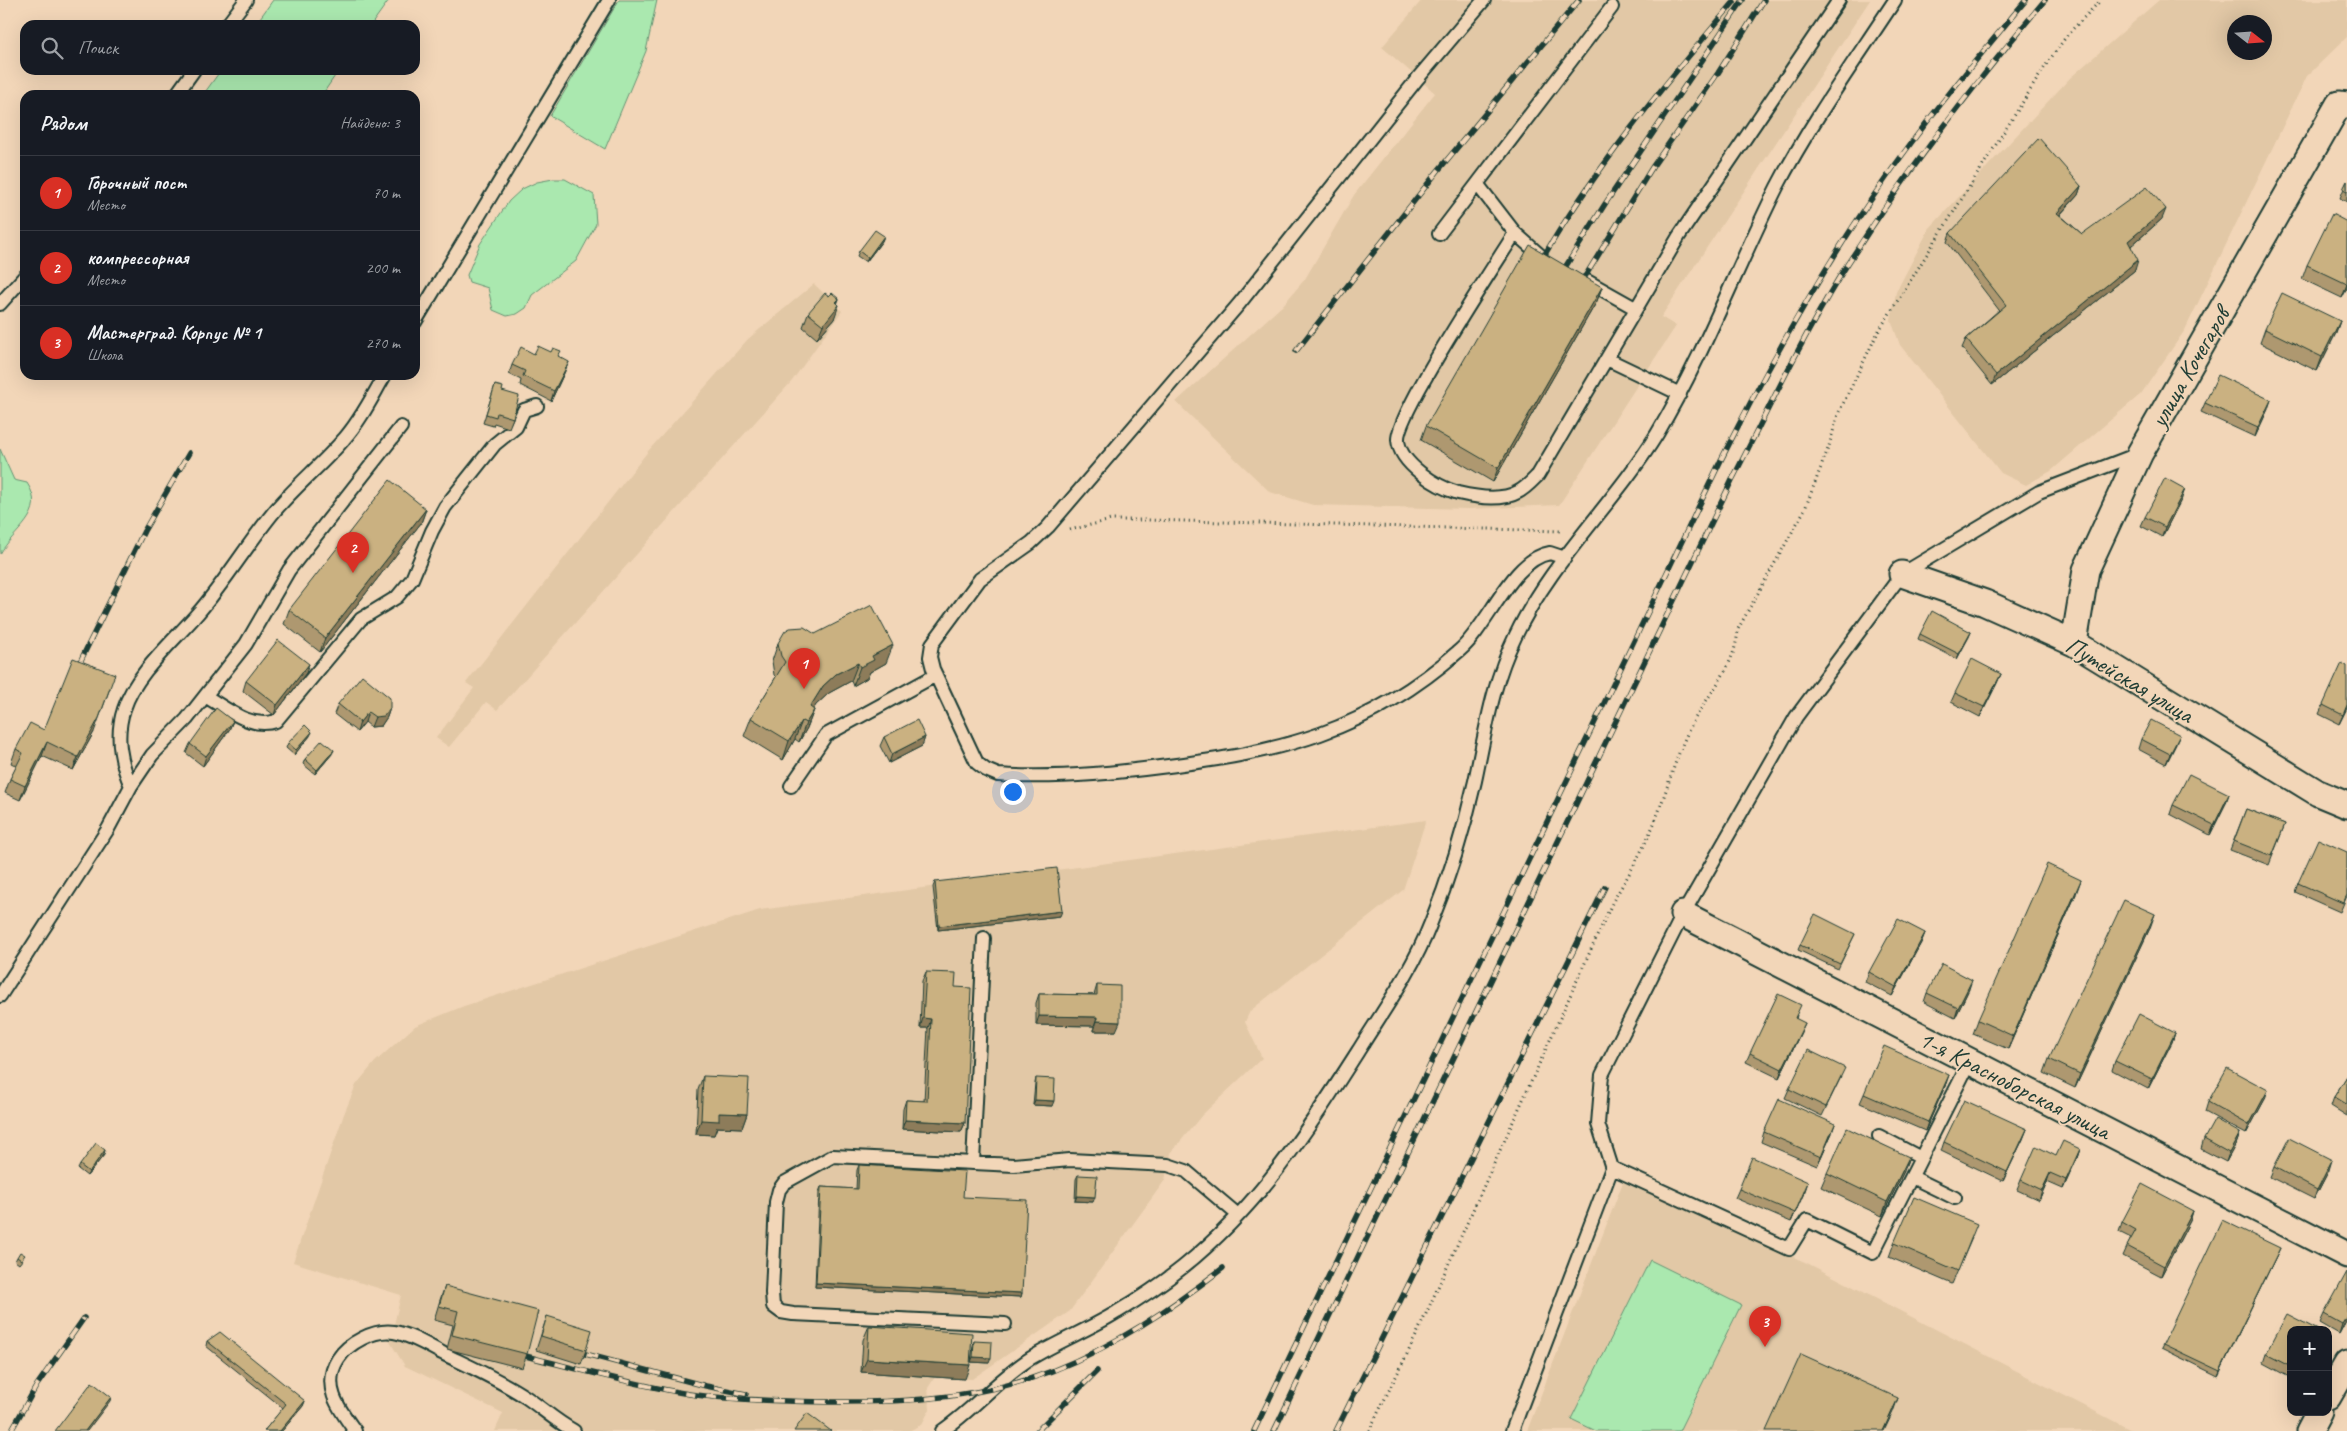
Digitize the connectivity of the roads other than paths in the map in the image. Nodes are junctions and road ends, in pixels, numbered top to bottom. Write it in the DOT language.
graph roads {
  1 [pos="246,0"];
  2 [pos="608,0"];
  3 [pos="1484,0"];
  4 [pos="1839,0"];
  5 [pos="1895,0"];
  6 [pos="1612,7"];
  7 [pos="231,20"];
  8 [pos="190,75"];
  9 [pos="180,90"];
  10 [pos="2343,104"];
  11 [pos="1478,185"];
  12 [pos="1515,233"];
  13 [pos="1439,234"];
  14 [pos="1550,260"];
  15 [pos="1577,275"];
  16 [pos="20,282"];
  17 [pos="0,304"];
  18 [pos="1635,308"];
  19 [pos="420,314"];
  20 [pos="1607,359"];
  21 [pos="382,380"];
  22 [pos="1680,394"];
  23 [pos="536,406"];
  24 [pos="401,426"];
  25 [pos="2140,453"];
  26 [pos="1565,558"];
  27 [pos="1902,574"];
  28 [pos="2074,643"];
  29 [pos="936,675"];
  30 [pos="205,696"];
  31 [pos="131,786"];
  32 [pos="791,786"];
  33 [pos="2347,805"];
  34 [pos="1683,914"];
  35 [pos="984,938"];
  36 [pos="0,996"];
  37 [pos="1970,1061"];
  38 [pos="1879,1136"];
  39 [pos="1921,1158"];
  40 [pos="974,1163"];
  41 [pos="1612,1168"];
  42 [pos="1912,1177"];
  43 [pos="1955,1198"];
  44 [pos="1238,1215"];
  45 [pos="2347,1255"];
  46 [pos="1005,1324"];
  47 [pos="2347,1364"];
  48 [pos="2332,1390"];
  49 [pos="2317,1416"];
  50 [pos="355,1431"];
  51 [pos="574,1431"];
  52 [pos="942,1431"];
  53 [pos="1512,1431"];
  54 [pos="2308,1431"];
  1 -- 7 [label="lane"];
  2 -- 19 [label="lane"];
  3 -- 29 [label="lane"];
  4 -- 18 [label="lane"];
  5 -- 22 [label="lane"];
  6 -- 11 [label="lane"];
  8 -- 9 [label="lane"];
  10 -- 25 [label="street, улица Кочегаров"];
  11 -- 12 [label="lane"];
  11 -- 13 [label="lane"];
  12 -- 14 [label="lane"];
  12 -- 20 [label="lane"];
  15 -- 18 [label="lane"];
  16 -- 17 [label="lane"];
  18 -- 20 [label="lane"];
  20 -- 22 [label="lane"];
  21 -- 31 [label="lane"];
  22 -- 26 [label="lane"];
  23 -- 30 [label="lane"];
  24 -- 30 [label="lane"];
  25 -- 27 [label="lane"];
  25 -- 28 [label="street, улица Кочегаров"];
  26 -- 29 [label="lane"];
  26 -- 44 [label="lane"];
  27 -- 28 [label="street, Путейская улица"];
  27 -- 34 [label="lane"];
  28 -- 33 [label="street, Путейская улица"];
  29 -- 32 [label="lane"];
  30 -- 31 [label="lane"];
  31 -- 36 [label="lane"];
  34 -- 37 [label="street, 1-я Красноборская улица"];
  34 -- 41 [label="lane"];
  35 -- 40 [label="lane"];
  37 -- 39 [label="lane"];
  37 -- 45 [label="street, 1-я Красноборская улица"];
  38 -- 39 [label="lane"];
  39 -- 42 [label="lane"];
  40 -- 44 [label="lane"];
  40 -- 46 [label="lane"];
  41 -- 42 [label="lane"];
  41 -- 53 [label="lane"];
  42 -- 43 [label="lane"];
  44 -- 52 [label="lane"];
  47 -- 48 [label="street"];
  49 -- 54 [label="street"];
  50 -- 51 [label="lane"];
}
